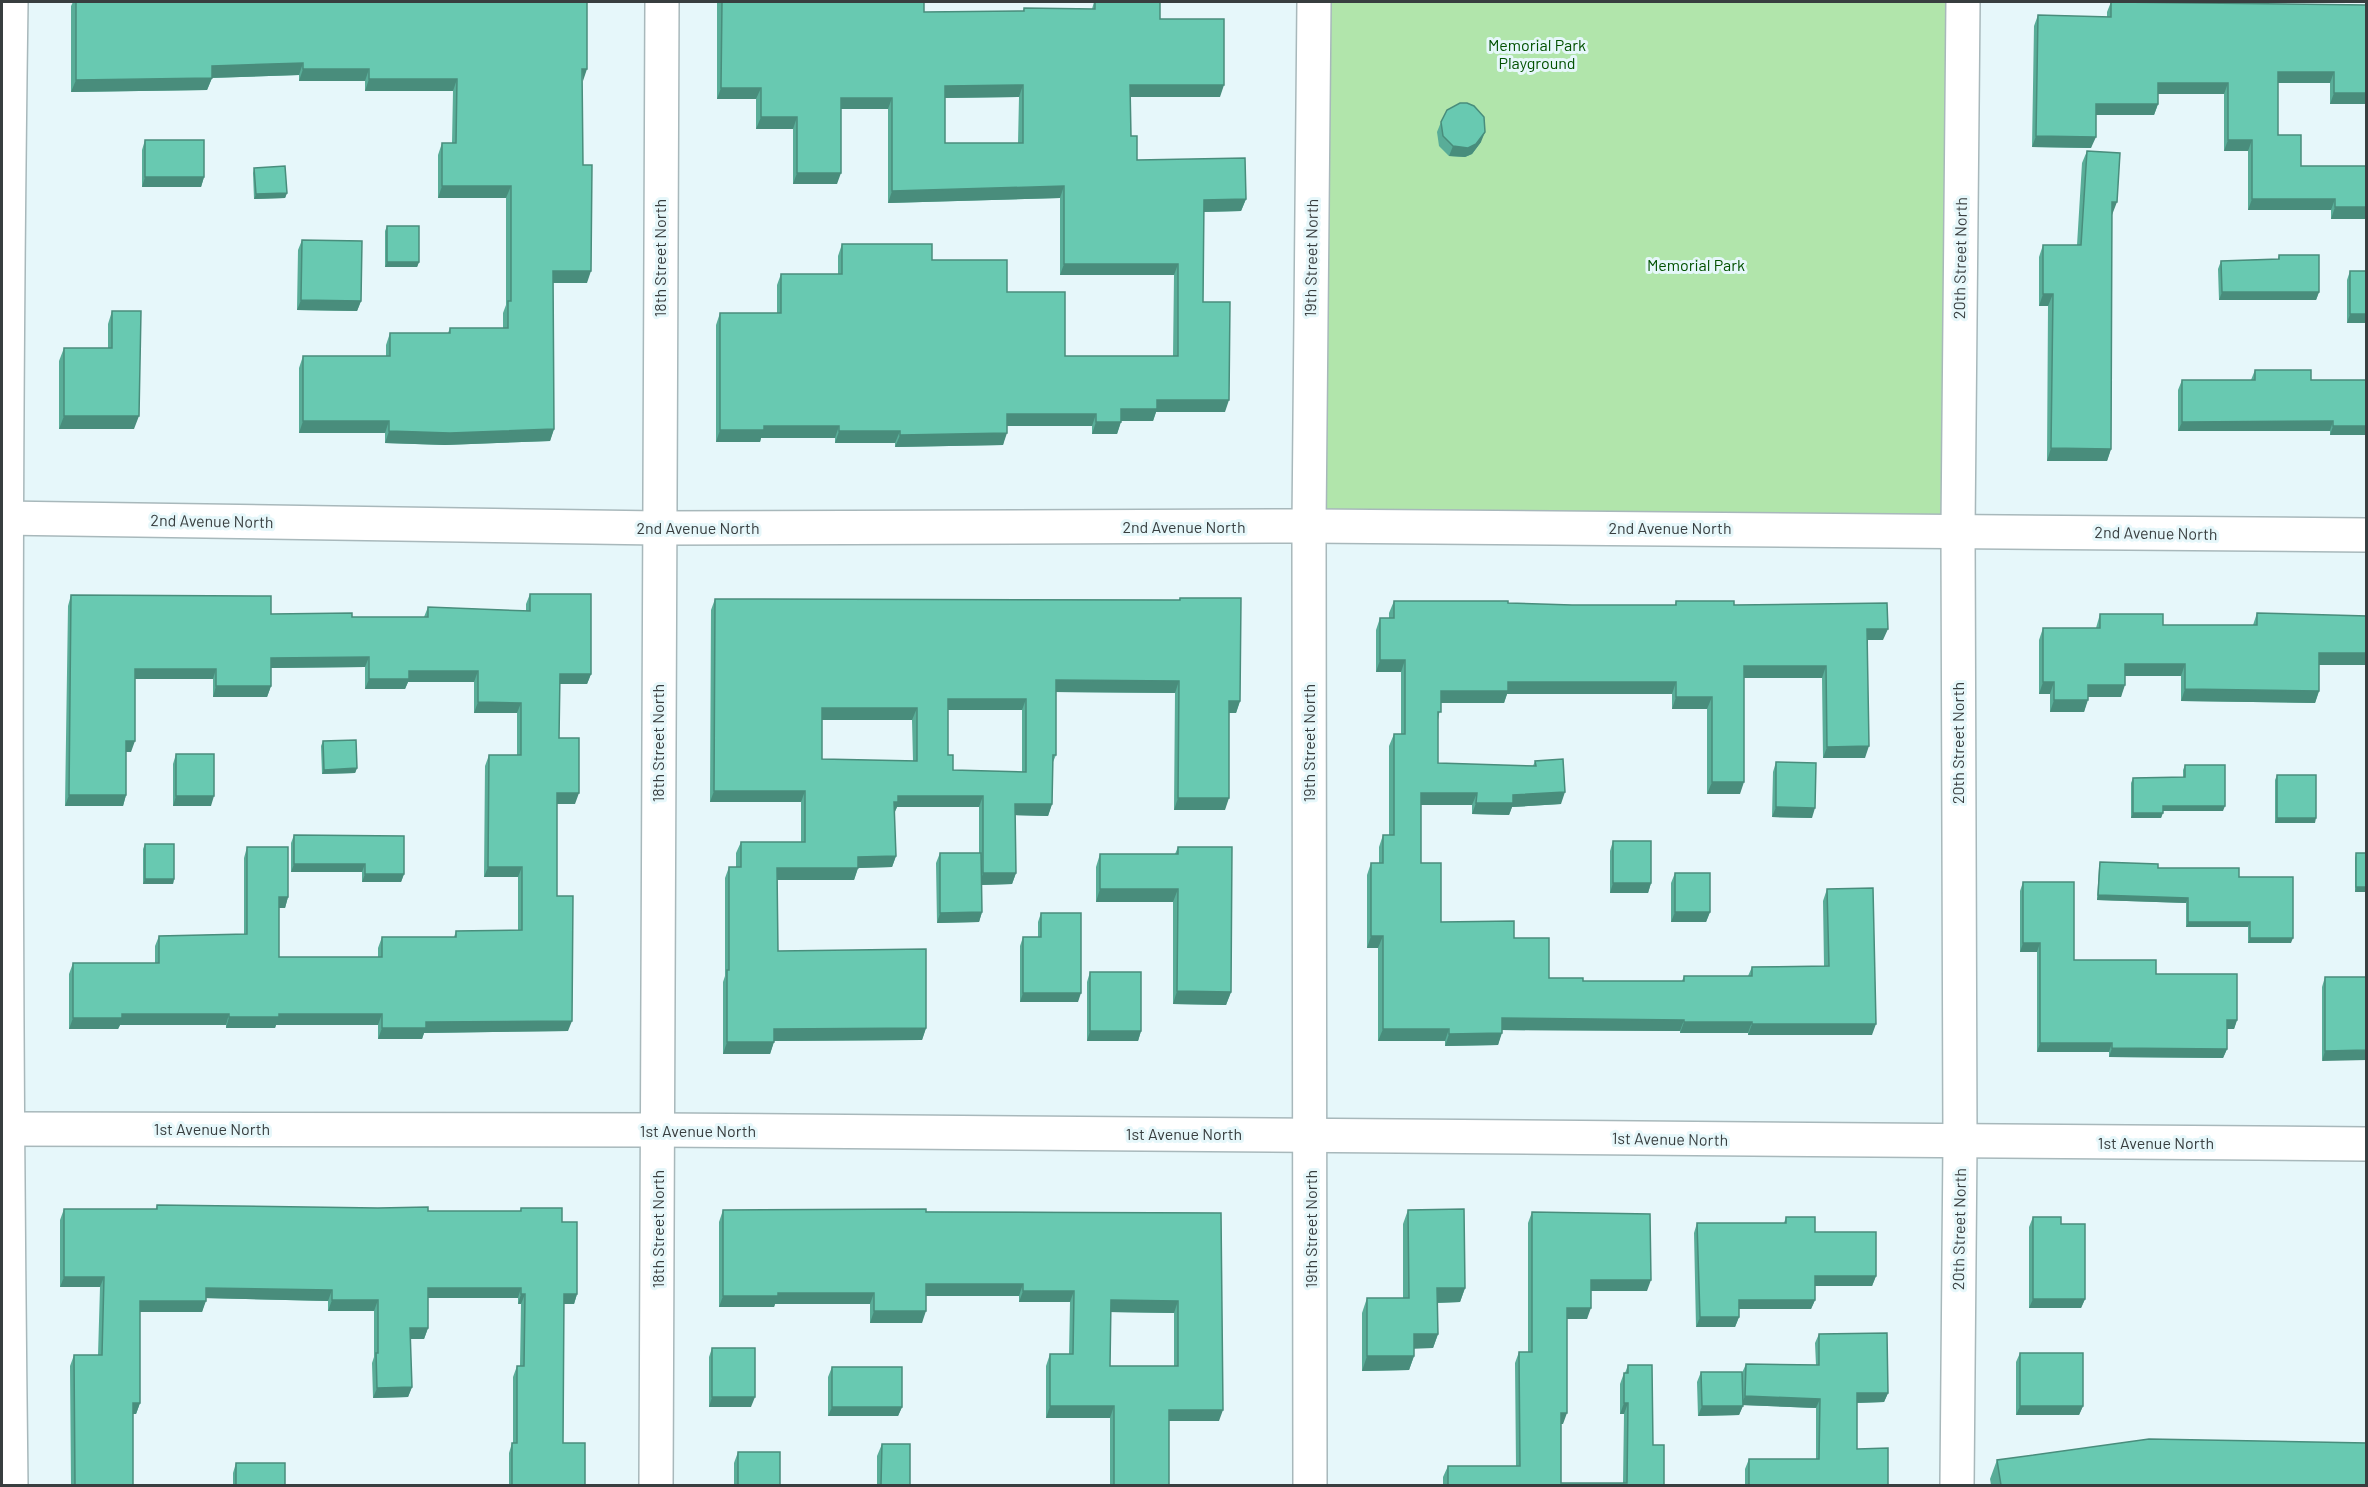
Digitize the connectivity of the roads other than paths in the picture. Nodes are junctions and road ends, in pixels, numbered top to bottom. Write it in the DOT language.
graph roads {
  1 [pos="11,2"];
  2 [pos="662,2"];
  3 [pos="1314,2"];
  4 [pos="1963,2"];
  5 [pos="4,518"];
  6 [pos="1309,526"];
  7 [pos="658,528"];
  8 [pos="1958,530"];
  9 [pos="2367,535"];
  10 [pos="4,1129"];
  11 [pos="658,1130"];
  12 [pos="1311,1135"];
  13 [pos="1960,1142"];
  14 [pos="2367,1143"];
  15 [pos="11,1485"];
  16 [pos="656,1485"];
  17 [pos="1310,1485"];
  18 [pos="1957,1485"];
  1 -- 5 [label="street"];
  2 -- 7 [label="street, 18th Street North"];
  3 -- 6 [label="street, 19th Street North"];
  4 -- 8 [label="street, 20th Street North"];
  5 -- 7 [label="street, 2nd Avenue North"];
  5 -- 10 [label="street"];
  6 -- 7 [label="street, 2nd Avenue North"];
  6 -- 8 [label="street, 2nd Avenue North"];
  6 -- 12 [label="street, 19th Street North"];
  7 -- 11 [label="street, 18th Street North"];
  8 -- 9 [label="street, 2nd Avenue North"];
  8 -- 13 [label="street, 20th Street North"];
  10 -- 11 [label="street, 1st Avenue North"];
  10 -- 15 [label="street"];
  11 -- 12 [label="street, 1st Avenue North"];
  11 -- 16 [label="street, 18th Street North"];
  12 -- 13 [label="street, 1st Avenue North"];
  12 -- 17 [label="street, 19th Street North"];
  13 -- 14 [label="street, 1st Avenue North"];
  13 -- 18 [label="street, 20th Street North"];
}
